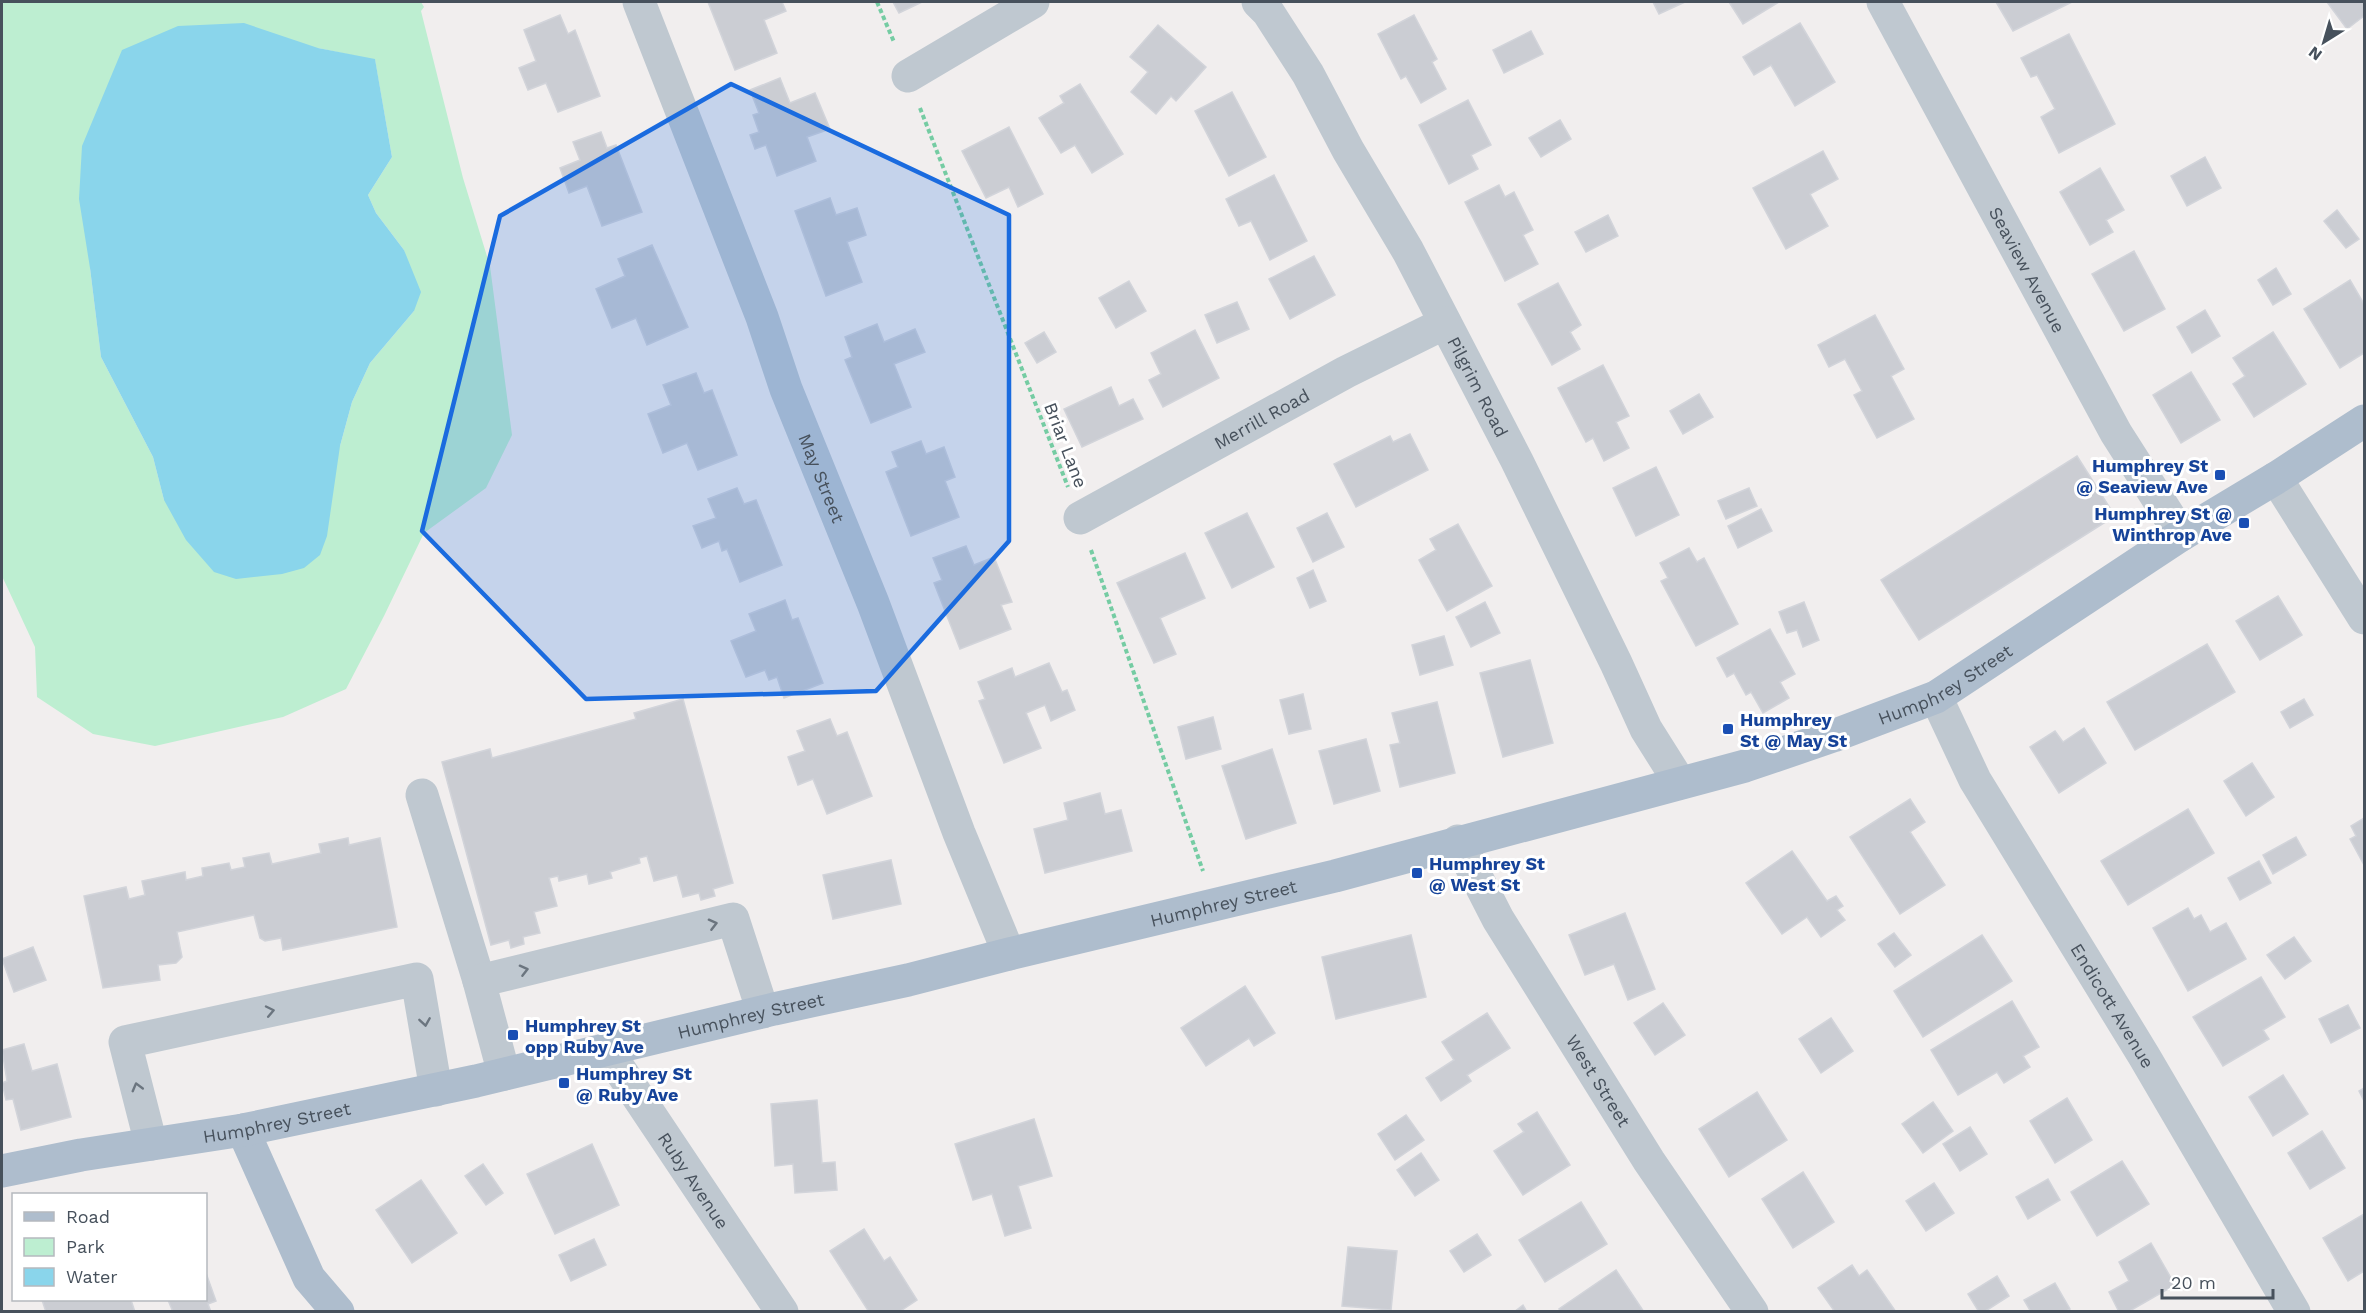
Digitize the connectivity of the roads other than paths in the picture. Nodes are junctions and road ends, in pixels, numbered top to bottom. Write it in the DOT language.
graph roads {
  1 [pos="639,2"];
  2 [pos="1033,2"];
  3 [pos="1258,2"];
  4 [pos="1883,2"];
  5 [pos="908,76"];
  6 [pos="1445,322"];
  7 [pos="2364,421"];
  8 [pos="2276,478"];
  9 [pos="1080,518"];
  10 [pos="2181,535"];
  11 [pos="2364,618"];
  12 [pos="1936,697"];
  13 [pos="1680,783"];
  14 [pos="422,795"];
  15 [pos="1458,841"];
  16 [pos="1009,954"];
  17 [pos="479,981"];
  18 [pos="763,1012"];
  19 [pos="606,1049"];
  20 [pos="504,1074"];
  21 [pos="436,1089"];
  22 [pos="243,1130"];
  23 [pos="152,1144"];
  24 [pos="2,1171"];
  25 [pos="309,1278"];
  26 [pos="313,1311"];
  27 [pos="338,1311"];
  28 [pos="782,1311"];
  29 [pos="1752,1311"];
  30 [pos="2294,1311"];
  1 -- 16 [label="street, May Street"];
  2 -- 5 [label="street"];
  3 -- 6 [label="street, Pilgrim Road"];
  4 -- 10 [label="street, Seaview Avenue"];
  6 -- 9 [label="street, Merrill Road"];
  6 -- 13 [label="street, Pilgrim Road"];
  7 -- 8 [label="main road, Humphrey Street"];
  8 -- 10 [label="main road, Humphrey Street"];
  8 -- 11 [label="street"];
  10 -- 12 [label="main road, Humphrey Street"];
  12 -- 13 [label="main road, Humphrey Street"];
  12 -- 30 [label="street, Endicott Avenue"];
  13 -- 15 [label="main road, Humphrey Street"];
  14 -- 17 [label="street"];
  15 -- 16 [label="main road, Humphrey Street"];
  15 -- 29 [label="street, West Street"];
  16 -- 18 [label="main road, Humphrey Street"];
  17 -- 18 [label="street, one-way"];
  17 -- 20 [label="street"];
  18 -- 19 [label="main road, Humphrey Street"];
  19 -- 20 [label="main road, Humphrey Street"];
  19 -- 28 [label="street, Ruby Avenue"];
  20 -- 21 [label="main road, Humphrey Street"];
  21 -- 22 [label="main road, Humphrey Street"];
  23 -- 21 [label="street, one-way"];
  22 -- 23 [label="main road, Humphrey Street"];
  22 -- 25 [label="main road"];
  23 -- 24 [label="main road, Humphrey Street"];
  25 -- 26 [label="main road"];
  25 -- 27 [label="main road"];
}
